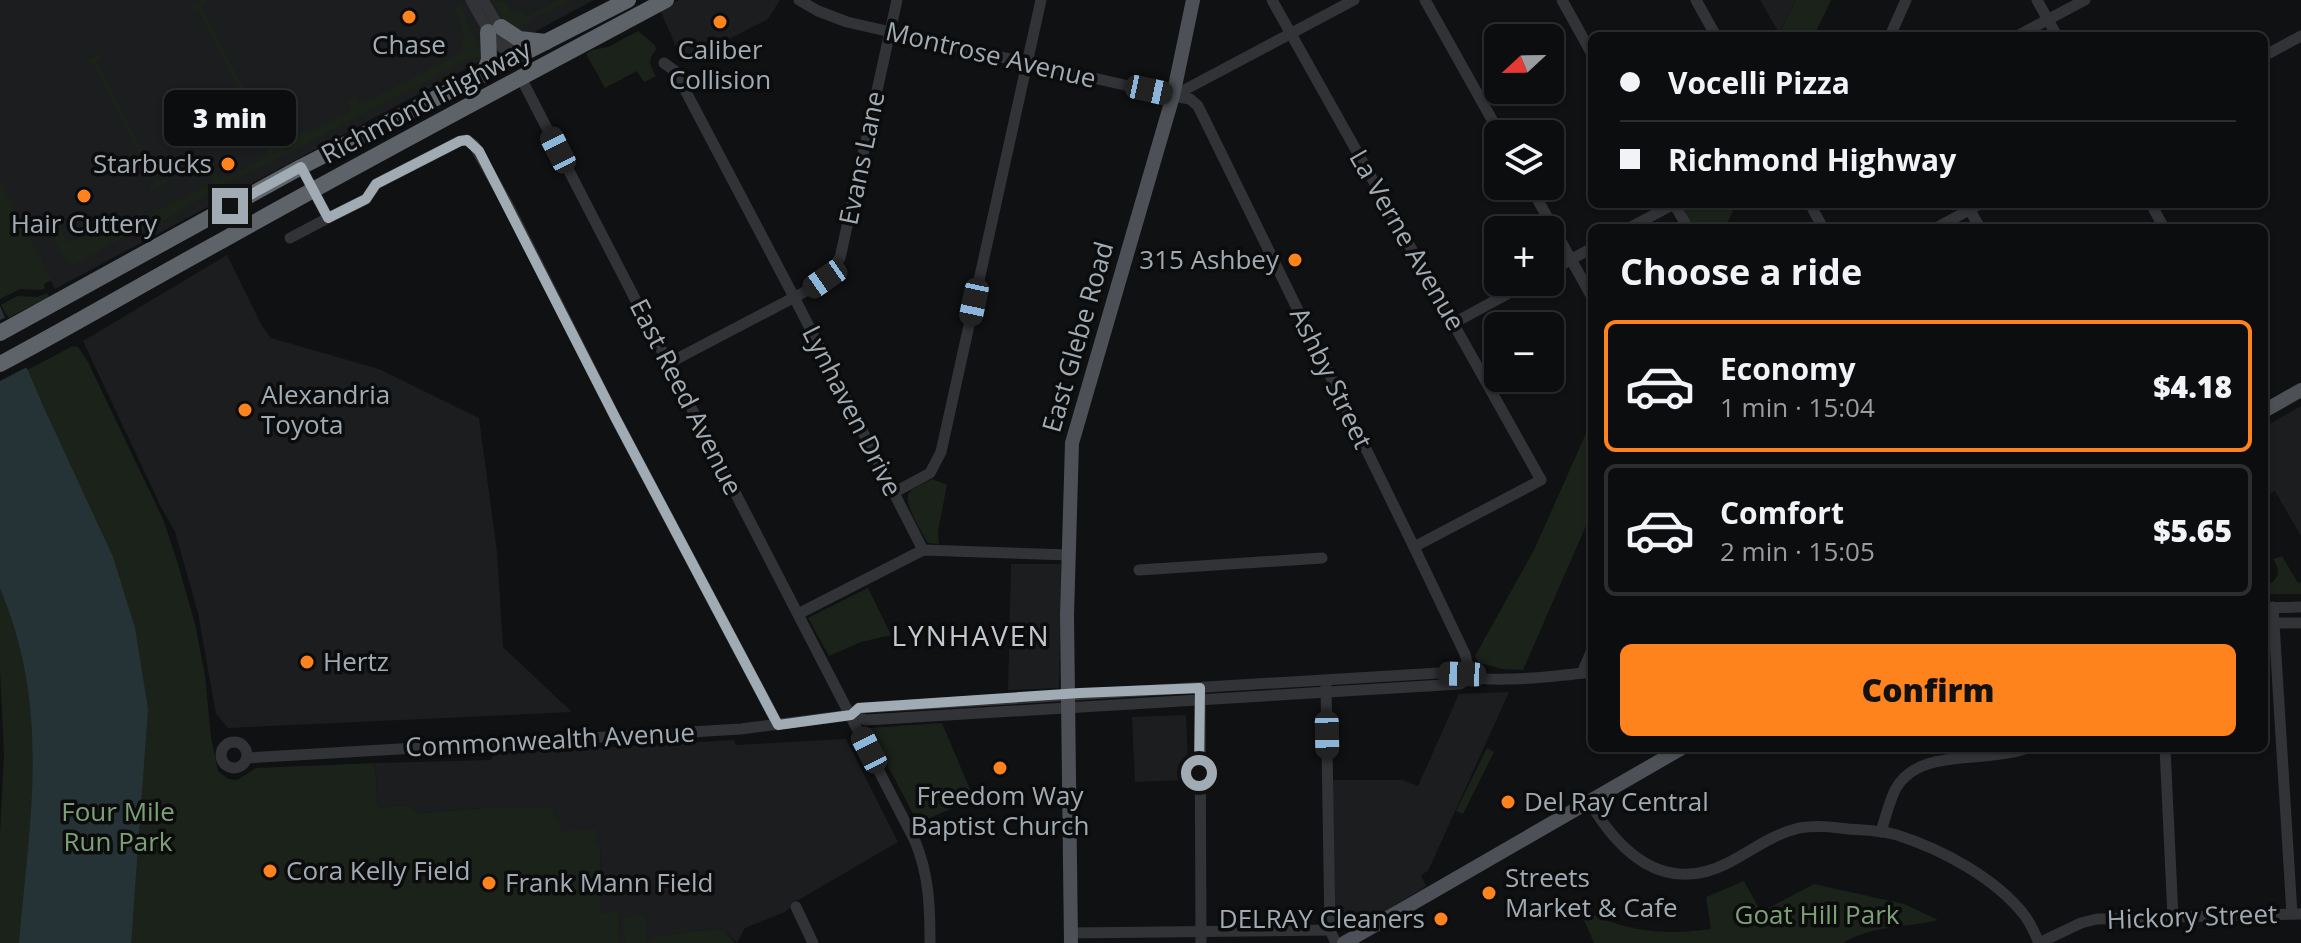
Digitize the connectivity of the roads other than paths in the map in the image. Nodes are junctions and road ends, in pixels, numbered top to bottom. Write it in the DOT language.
graph roads {
  1 [pos="471,0"];
  2 [pos="483,0"];
  3 [pos="628,0"];
  4 [pos="666,0"];
  5 [pos="799,0"];
  6 [pos="897,0"];
  7 [pos="1041,0"];
  8 [pos="1193,0"];
  9 [pos="1272,0"];
  10 [pos="1354,0"];
  11 [pos="1425,0"];
  12 [pos="1562,0"];
  13 [pos="1696,0"];
  14 [pos="1906,0"];
  15 [pos="2037,0"];
  16 [pos="2085,0"];
  17 [pos="2048,19"];
  18 [pos="494,30"];
  19 [pos="890,32"];
  20 [pos="1714,32"];
  21 [pos="1892,32"];
  22 [pos="2024,32"];
  23 [pos="2055,32"];
  24 [pos="1290,34"];
  25 [pos="2300,39"];
  26 [pos="548,42"];
  27 [pos="1588,47"];
  28 [pos="2268,54"];
  29 [pos="664,63"];
  30 [pos="1027,63"];
  31 [pos="510,69"];
  32 [pos="1173,96"];
  33 [pos="1492,120"];
  34 [pos="301,167"];
  35 [pos="314,190"];
  36 [pos="1538,200"];
  37 [pos="1666,208"];
  38 [pos="1969,208"];
  39 [pos="328,218"];
  40 [pos="1636,224"];
  41 [pos="1943,224"];
  42 [pos="290,238"];
  43 [pos="1588,250"];
  44 [pos="1571,259"];
  45 [pos="1564,263"];
  46 [pos="1588,290"];
  47 [pos="1503,296"];
  48 [pos="794,297"];
  49 [pos="1454,323"];
  50 [pos="7,330"];
  51 [pos="669,363"];
  52 [pos="0,364"];
  53 [pos="2301,390"];
  54 [pos="2268,407"];
  55 [pos="895,492"];
  56 [pos="1414,547"];
  57 [pos="923,550"];
  58 [pos="1069,555"];
  59 [pos="1322,558"];
  60 [pos="1139,570"];
  61 [pos="2301,607"];
  62 [pos="2269,608"];
  63 [pos="798,614"];
  64 [pos="2269,623"];
  65 [pos="2301,623"];
  66 [pos="1587,673"];
  67 [pos="1471,678"];
  68 [pos="1326,686"];
  69 [pos="1200,694"];
  70 [pos="1068,701"];
  71 [pos="851,715"];
  72 [pos="778,725"];
  73 [pos="1675,752"];
  74 [pos="2009,752"];
  75 [pos="2165,752"];
  76 [pos="247,758"];
  77 [pos="1589,801"];
  78 [pos="1881,832"];
  79 [pos="796,907"];
  80 [pos="2296,914"];
  81 [pos="2173,917"];
  82 [pos="1330,930"];
  83 [pos="1201,937"];
  84 [pos="1070,938"];
  85 [pos="813,943"];
  86 [pos="930,943"];
  87 [pos="1336,943"];
  88 [pos="1344,943"];
  89 [pos="2039,943"];
  1 -- 18 [label="street, East Reed Avenue"];
  2 -- 18 [label="street, East Reed Avenue"];
  3 -- 26 [label="highway, Richmond Highway"];
  4 -- 31 [label="highway, Richmond Highway"];
  5 -- 19 [label="street, Montrose Avenue"];
  6 -- 19 [label="street, Evans Lane"];
  7 -- 30 [label="street"];
  8 -- 32 [label="main road, East Glebe Road"];
  9 -- 24 [label="street, La Verne Avenue"];
  10 -- 24 [label="street"];
  11 -- 33 [label="street"];
  12 -- 27 [label="street"];
  13 -- 20 [label="street"];
  14 -- 21 [label="street"];
  15 -- 17 [label="street"];
  16 -- 17 [label="street"];
  17 -- 22 [label="street"];
  17 -- 23 [label="street"];
  18 -- 26 [label="highway"];
  18 -- 31 [label="street, East Reed Avenue"];
  18 -- 31 [label="highway"];
  19 -- 30 [label="street, Montrose Avenue"];
  19 -- 48 [label="street, Evans Lane"];
  24 -- 32 [label="street"];
  24 -- 49 [label="street, La Verne Avenue"];
  25 -- 28 [label="street"];
  26 -- 31 [label="highway, Richmond Highway"];
  29 -- 48 [label="street, Lynhaven Drive"];
  30 -- 32 [label="street, Montrose Avenue"];
  30 -- 55 [label="street"];
  31 -- 34 [label="highway, Richmond Highway"];
  31 -- 35 [label="highway, Richmond Highway"];
  31 -- 51 [label="street, East Reed Avenue"];
  32 -- 56 [label="street, Ashby Street"];
  32 -- 58 [label="main road, East Glebe Road"];
  34 -- 35 [label="street"];
  34 -- 50 [label="highway, Richmond Highway"];
  35 -- 39 [label="street"];
  35 -- 52 [label="highway, Richmond Highway"];
  36 -- 44 [label="street"];
  37 -- 40 [label="street"];
  38 -- 41 [label="street"];
  39 -- 42 [label="street"];
  39 -- 72 [label="street"];
  43 -- 44 [label="street"];
  44 -- 45 [label="street"];
  44 -- 46 [label="street"];
  47 -- 49 [label="street"];
  48 -- 51 [label="street, Evans Lane"];
  48 -- 55 [label="street, Lynhaven Drive"];
  49 -- 56 [label="street, La Verne Avenue"];
  51 -- 63 [label="street, East Reed Avenue"];
  53 -- 54 [label="main road"];
  55 -- 57 [label="street, Lynhaven Drive"];
  56 -- 67 [label="street, Ashby Street"];
  57 -- 58 [label="street"];
  57 -- 63 [label="street"];
  58 -- 70 [label="main road, East Glebe Road"];
  59 -- 60 [label="street"];
  61 -- 62 [label="street"];
  62 -- 64 [label="street"];
  63 -- 71 [label="street, East Reed Avenue"];
  64 -- 65 [label="street"];
  64 -- 80 [label="street"];
  66 -- 67 [label="street, Commonwealth Avenue"];
  67 -- 68 [label="street, Commonwealth Avenue"];
  68 -- 69 [label="street, Commonwealth Avenue"];
  68 -- 82 [label="street"];
  69 -- 70 [label="street, Commonwealth Avenue"];
  69 -- 83 [label="street"];
  70 -- 71 [label="street, Commonwealth Avenue"];
  70 -- 84 [label="main road, East Glebe Road"];
  71 -- 72 [label="street, Commonwealth Avenue"];
  71 -- 86 [label="street, East Reed Avenue"];
  72 -- 76 [label="street, Commonwealth Avenue"];
  73 -- 77 [label="main road"];
  74 -- 78 [label="street"];
  75 -- 81 [label="street"];
  77 -- 78 [label="street"];
  77 -- 88 [label="main road"];
  78 -- 89 [label="street"];
  79 -- 85 [label="street"];
  80 -- 81 [label="street, Hickory Street"];
  81 -- 89 [label="street, Hickory Street"];
  82 -- 83 [label="street"];
  82 -- 87 [label="street"];
  83 -- 84 [label="street"];
}
